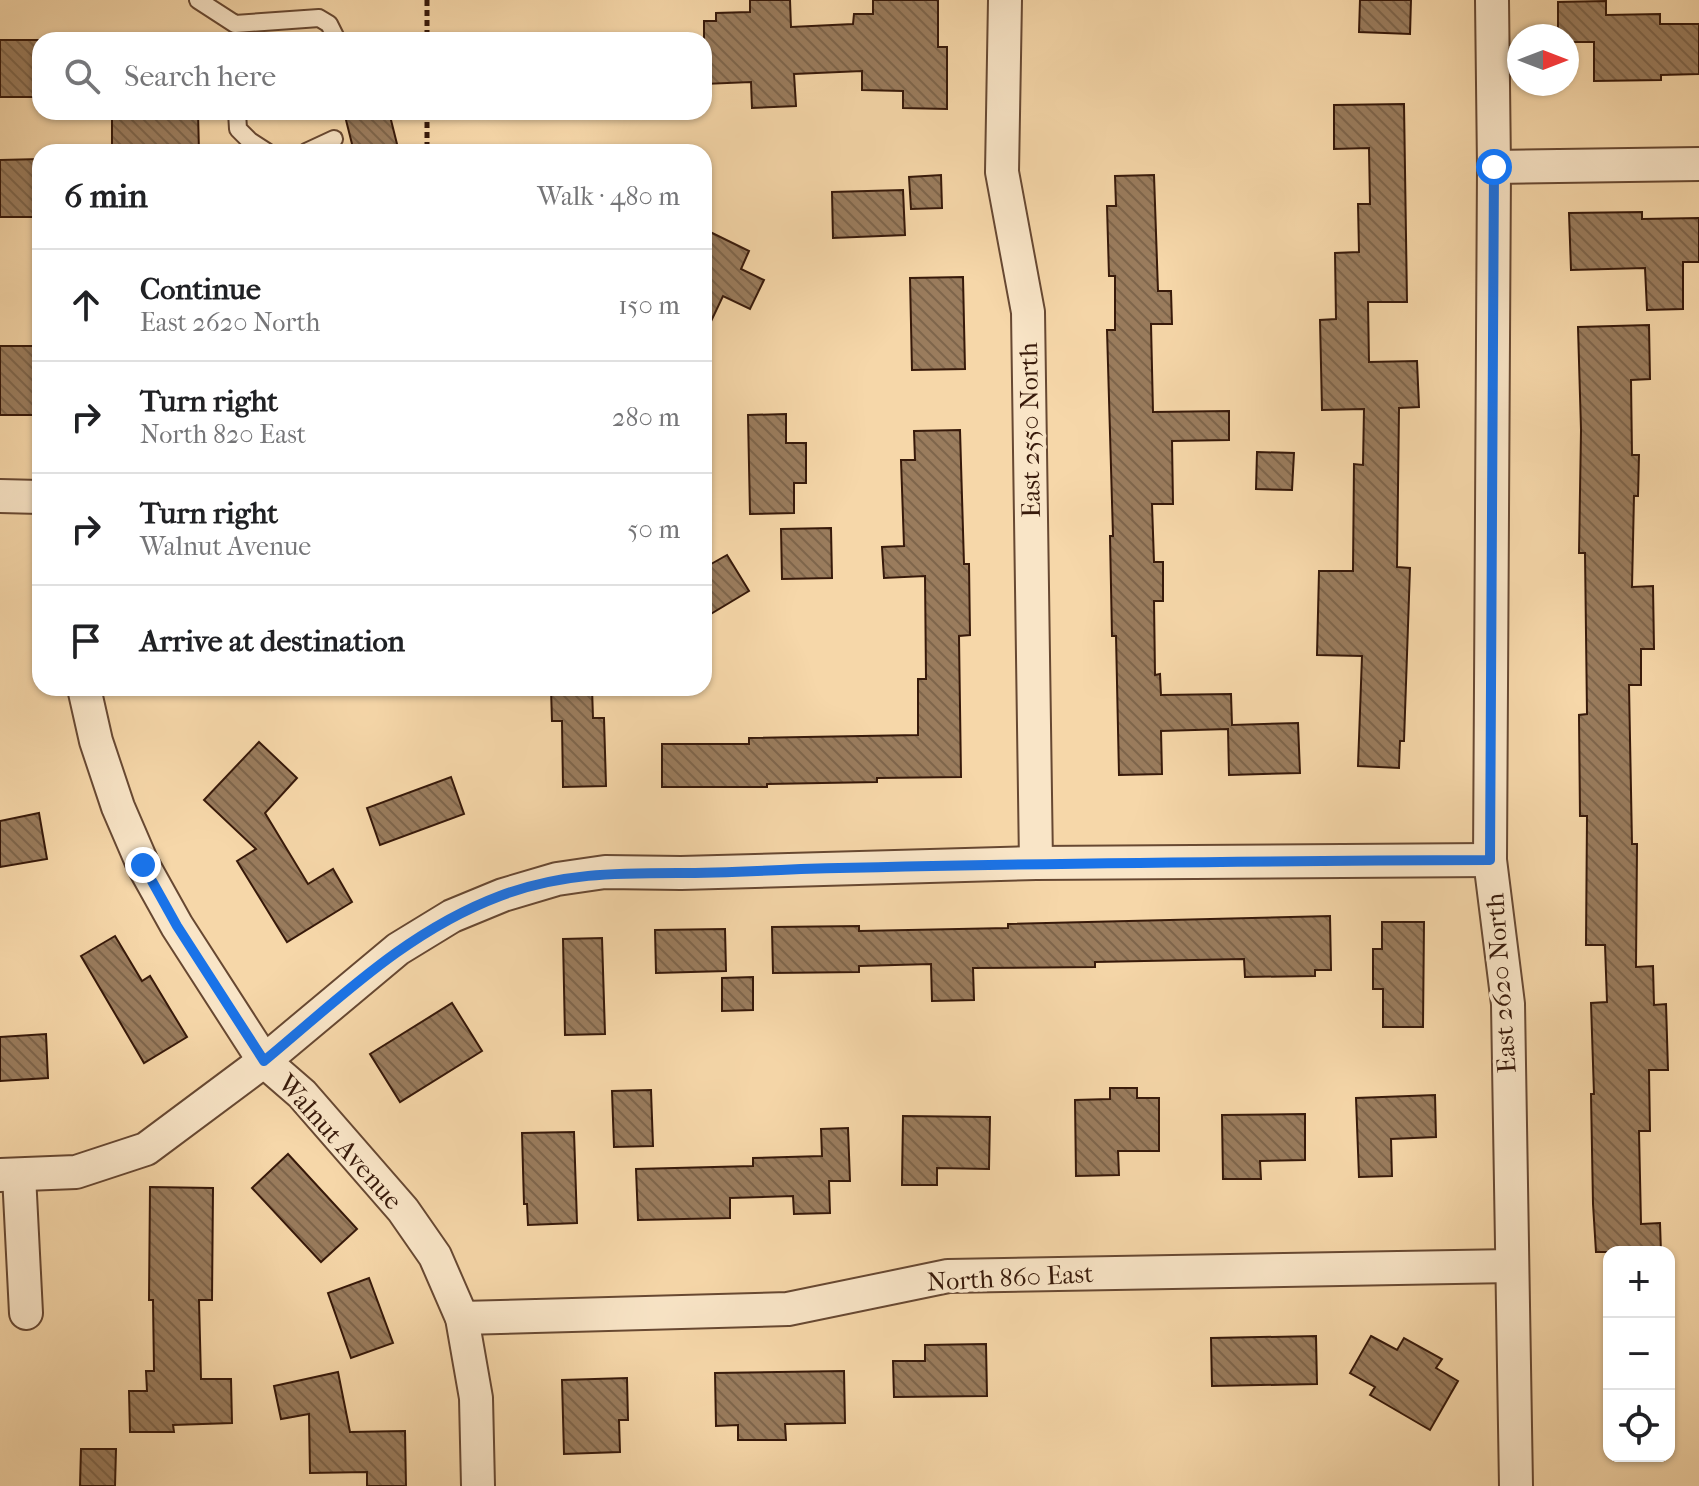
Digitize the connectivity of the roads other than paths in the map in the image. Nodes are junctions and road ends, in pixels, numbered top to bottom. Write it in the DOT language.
graph roads {
  1 [pos="198,0"];
  2 [pos="1005,0"];
  3 [pos="1492,0"];
  4 [pos="235,32"];
  5 [pos="333,32"];
  6 [pos="237,120"];
  7 [pos="334,139"];
  8 [pos="255,144"];
  9 [pos="323,144"];
  10 [pos="1699,164"];
  11 [pos="1494,167"];
  12 [pos="0,496"];
  13 [pos="32,497"];
  14 [pos="86,696"];
  15 [pos="1490,860"];
  16 [pos="1036,863"];
  17 [pos="264,1061"];
  18 [pos="10,1175"];
  19 [pos="1512,1266"];
  20 [pos="26,1313"];
  21 [pos="462,1318"];
  22 [pos="478,1486"];
  23 [pos="1516,1486"];
  1 -- 4 [label="lane"];
  2 -- 16 [label="street, East 2550 North"];
  3 -- 11 [label="street, East 2620 North"];
  4 -- 5 [label="lane"];
  6 -- 8 [label="lane"];
  7 -- 9 [label="lane"];
  10 -- 11 [label="street"];
  11 -- 15 [label="street, East 2620 North"];
  12 -- 13 [label="street"];
  14 -- 17 [label="street, Walnut Avenue"];
  15 -- 16 [label="street"];
  15 -- 19 [label="street, East 2620 North"];
  16 -- 17 [label="street"];
  17 -- 18 [label="street"];
  17 -- 21 [label="street, Walnut Avenue"];
  18 -- 20 [label="street"];
  19 -- 21 [label="street, North 860 East"];
  19 -- 23 [label="street, East 2620 North"];
  21 -- 22 [label="street, Walnut Avenue"];
}
